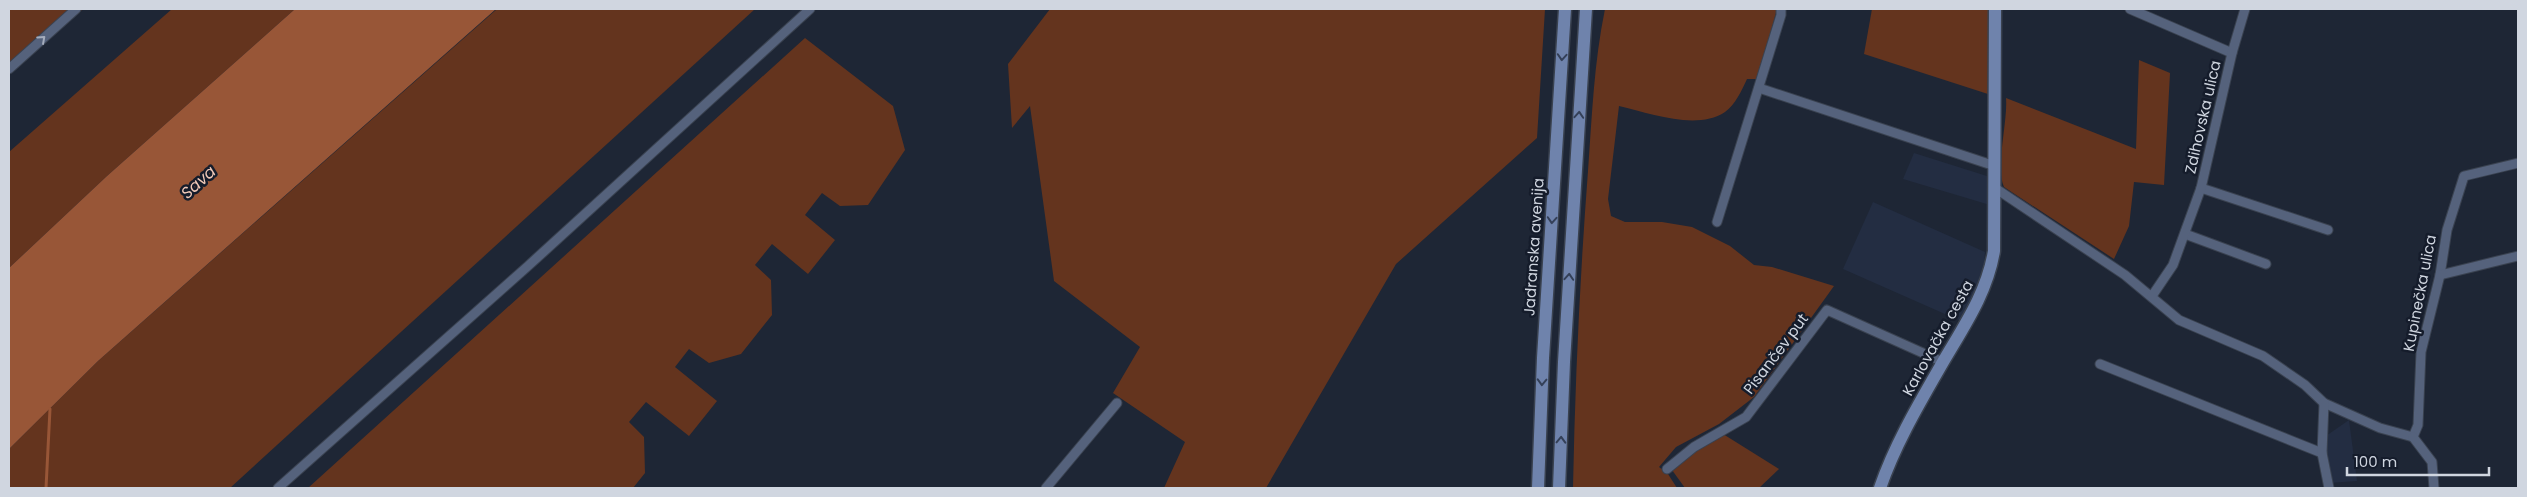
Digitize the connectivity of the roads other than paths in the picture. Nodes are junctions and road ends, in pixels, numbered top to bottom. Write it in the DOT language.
graph roads {
  1 [pos="76,9"];
  2 [pos="810,9"];
  3 [pos="1565,9"];
  4 [pos="1586,9"];
  5 [pos="1781,9"];
  6 [pos="1995,9"];
  7 [pos="2130,9"];
  8 [pos="2245,9"];
  9 [pos="2232,53"];
  10 [pos="9,69"];
  11 [pos="1759,88"];
  12 [pos="2518,163"];
  13 [pos="1995,166"];
  14 [pos="1995,188"];
  15 [pos="2201,188"];
  16 [pos="1717,222"];
  17 [pos="2328,230"];
  18 [pos="2185,234"];
  19 [pos="2518,256"];
  20 [pos="2266,264"];
  21 [pos="2440,275"];
  22 [pos="2152,296"];
  23 [pos="1943,362"];
  24 [pos="2100,364"];
  25 [pos="1117,402"];
  26 [pos="2324,403"];
  27 [pos="2413,437"];
  28 [pos="2322,453"];
  29 [pos="1667,469"];
  30 [pos="278,488"];
  31 [pos="1046,488"];
  32 [pos="1538,488"];
  33 [pos="1559,488"];
  34 [pos="1880,488"];
  35 [pos="2329,488"];
  36 [pos="2434,488"];
  10 -- 1 [label="street, one-way"];
  2 -- 30 [label="street"];
  3 -- 32 [label="main road, Jadranska avenija, one-way"];
  33 -- 4 [label="main road, one-way"];
  5 -- 11 [label="street"];
  6 -- 13 [label="main road, Karlovačka cesta"];
  7 -- 9 [label="street, Zdihovska ulica"];
  8 -- 9 [label="street, Zdihovska ulica"];
  9 -- 15 [label="street, Zdihovska ulica"];
  11 -- 13 [label="street"];
  11 -- 16 [label="street"];
  12 -- 21 [label="street, Kupinečka ulica"];
  13 -- 14 [label="main road, Karlovačka cesta"];
  14 -- 22 [label="street"];
  14 -- 23 [label="main road, Karlovačka cesta"];
  15 -- 17 [label="street, Zdihovska ulica"];
  15 -- 18 [label="street, Zdihovska ulica"];
  18 -- 20 [label="street"];
  18 -- 22 [label="street, Zdihovska ulica"];
  19 -- 21 [label="street"];
  21 -- 27 [label="street, Kupinečka ulica"];
  22 -- 26 [label="street"];
  23 -- 29 [label="street, Pisančev put"];
  23 -- 34 [label="main road, Karlovačka cesta"];
  24 -- 28 [label="street"];
  25 -- 31 [label="street"];
  26 -- 27 [label="street"];
  26 -- 28 [label="street"];
  27 -- 36 [label="street"];
  28 -- 35 [label="street"];
}
